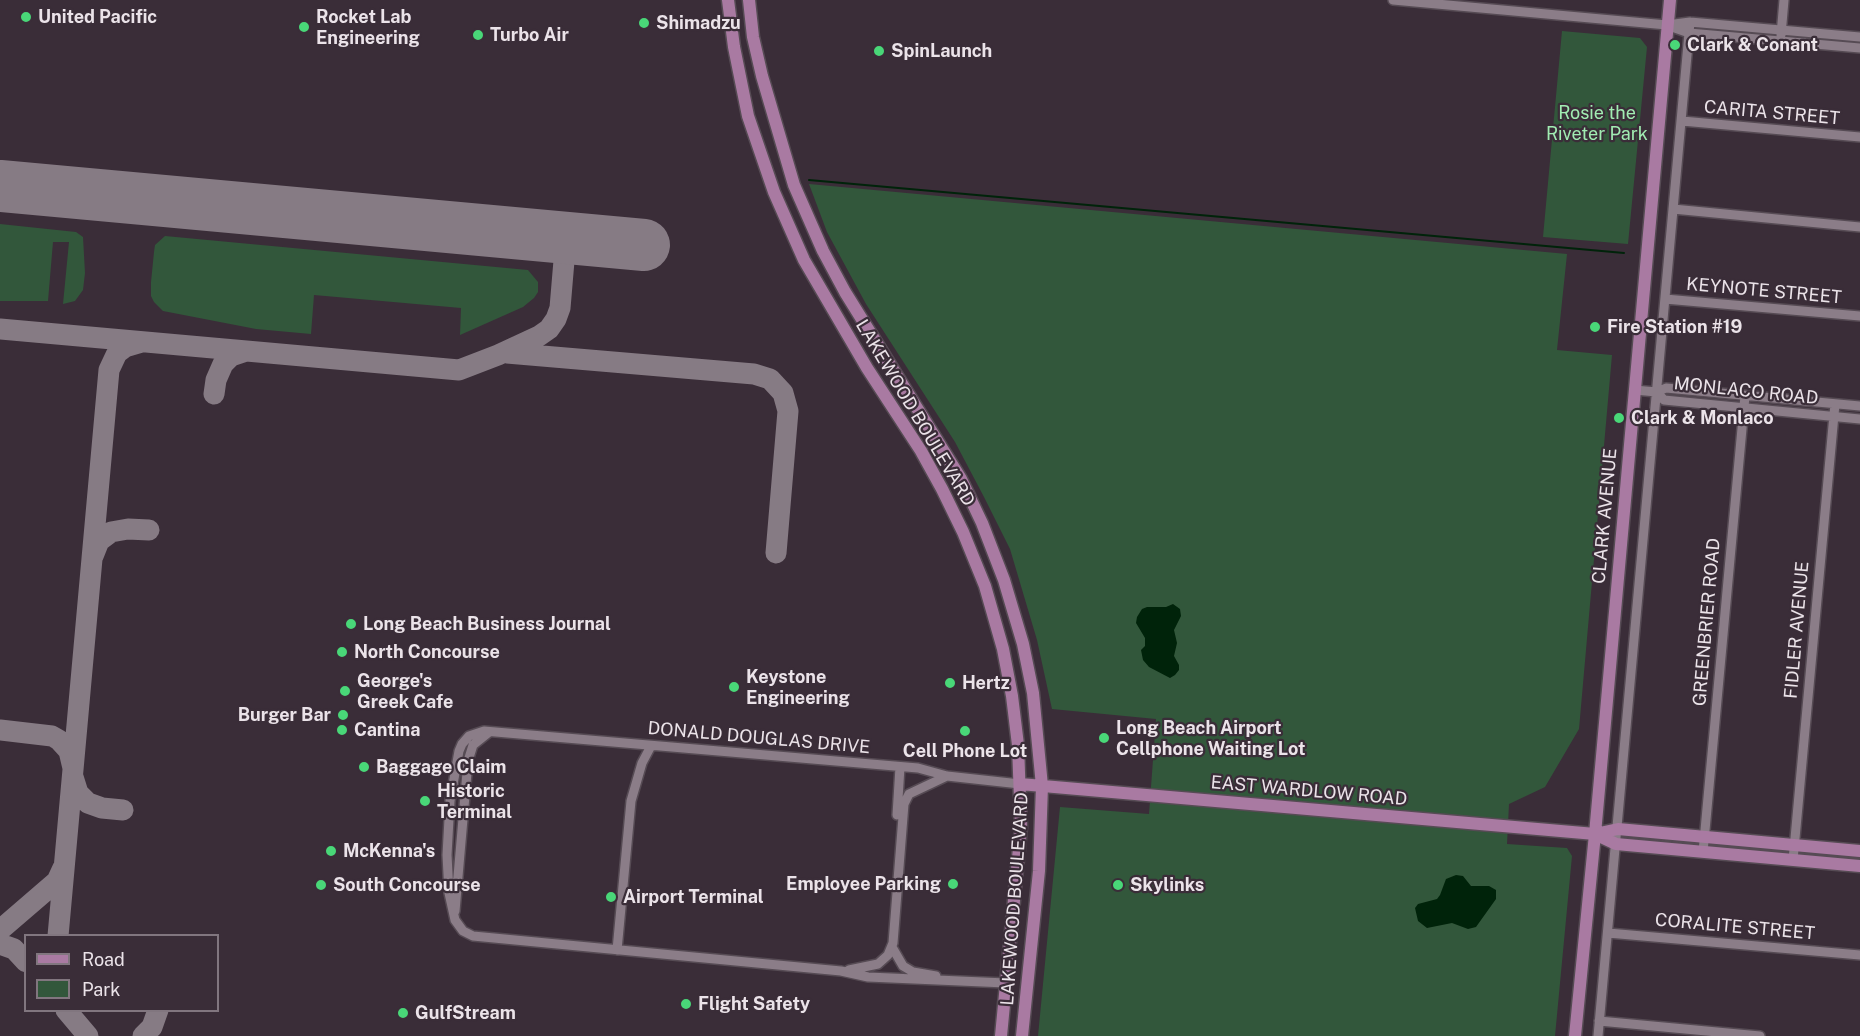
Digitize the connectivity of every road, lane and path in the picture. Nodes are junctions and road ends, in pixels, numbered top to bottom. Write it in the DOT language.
graph roads {
  1 [pos="728,0"];
  2 [pos="748,0"];
  3 [pos="1393,0"];
  4 [pos="1670,0"];
  5 [pos="1784,0"];
  6 [pos="1690,22"];
  7 [pos="1667,25"];
  8 [pos="1781,29"];
  9 [pos="1689,33"];
  10 [pos="1860,37"];
  11 [pos="1780,40"];
  12 [pos="1860,48"];
  13 [pos="1682,121"];
  14 [pos="1860,137"];
  15 [pos="789,171"];
  16 [pos="768,177"];
  17 [pos="1674,209"];
  18 [pos="1860,227"];
  19 [pos="1665,299"];
  20 [pos="1860,316"];
  21 [pos="1634,390"];
  22 [pos="1657,393"];
  23 [pos="1745,396"];
  24 [pos="1835,404"];
  25 [pos="1860,406"];
  26 [pos="1743,408"];
  27 [pos="1834,416"];
  28 [pos="1860,419"];
  29 [pos="494,731"];
  30 [pos="651,746"];
  31 [pos="900,767"];
  32 [pos="946,776"];
  33 [pos="1020,784"];
  34 [pos="1042,786"];
  35 [pos="1618,829"];
  36 [pos="1595,834"];
  37 [pos="900,835"];
  38 [pos="1704,837"];
  39 [pos="1616,844"];
  40 [pos="1793,845"];
  41 [pos="1860,851"];
  42 [pos="1703,852"];
  43 [pos="1793,860"];
  44 [pos="1860,866"];
  45 [pos="455,920"];
  46 [pos="1608,933"];
  47 [pos="892,947"];
  48 [pos="617,950"];
  49 [pos="1860,955"];
  50 [pos="841,971"];
  51 [pos="944,979"];
  52 [pos="1006,983"];
  53 [pos="1599,1021"];
  54 [pos="1000,1036"];
  55 [pos="1022,1036"];
  56 [pos="1575,1036"];
  57 [pos="1598,1036"];
  58 [pos="1760,1036"];
  1 -- 16 [label="main road, LAKEWOOD BOULEVARD"];
  2 -- 15 [label="main road, LAKEWOOD BOULEVARD"];
  3 -- 7 [label="street"];
  4 -- 7 [label="main road, CLARK AVENUE"];
  5 -- 8 [label="street"];
  6 -- 7 [label="street"];
  6 -- 8 [label="street"];
  6 -- 9 [label="street"];
  7 -- 9 [label="street"];
  7 -- 21 [label="main road, CLARK AVENUE"];
  8 -- 10 [label="street"];
  8 -- 11 [label="street"];
  9 -- 11 [label="street"];
  9 -- 13 [label="street"];
  11 -- 12 [label="street"];
  13 -- 14 [label="street, CARITA STREET"];
  13 -- 17 [label="street"];
  15 -- 16 [label="main road"];
  15 -- 34 [label="main road, LAKEWOOD BOULEVARD"];
  16 -- 33 [label="main road, LAKEWOOD BOULEVARD"];
  17 -- 18 [label="street"];
  17 -- 19 [label="street"];
  19 -- 20 [label="street, KEYNOTE STREET"];
  19 -- 22 [label="street"];
  21 -- 22 [label="street"];
  21 -- 36 [label="main road, CLARK AVENUE"];
  22 -- 23 [label="street, MONLACO ROAD"];
  22 -- 26 [label="street, MONLACO ROAD"];
  22 -- 35 [label="street"];
  23 -- 24 [label="street, MONLACO ROAD"];
  23 -- 26 [label="street, GREENBRIER ROAD"];
  24 -- 25 [label="street, MONLACO ROAD"];
  24 -- 27 [label="street, FIDLER AVENUE"];
  26 -- 27 [label="street, MONLACO ROAD"];
  26 -- 38 [label="street, GREENBRIER ROAD"];
  27 -- 28 [label="street, MONLACO ROAD"];
  27 -- 40 [label="street, FIDLER AVENUE"];
  29 -- 30 [label="street, DONALD DOUGLAS DRIVE"];
  29 -- 45 [label="street"];
  29 -- 45 [label="street, DONALD DOUGLAS DRIVE"];
  30 -- 31 [label="street, DONALD DOUGLAS DRIVE"];
  30 -- 48 [label="street"];
  31 -- 32 [label="street, DONALD DOUGLAS DRIVE"];
  31 -- 37 [label="street"];
  32 -- 33 [label="street, DONALD DOUGLAS DRIVE"];
  32 -- 37 [label="street"];
  33 -- 34 [label="main road, EAST WARDLOW ROAD"];
  33 -- 52 [label="main road, LAKEWOOD BOULEVARD"];
  34 -- 36 [label="main road, EAST WARDLOW ROAD"];
  34 -- 55 [label="main road, LAKEWOOD BOULEVARD"];
  35 -- 36 [label="main road, EAST WARDLOW ROAD"];
  35 -- 38 [label="main road, EAST WARDLOW ROAD"];
  35 -- 39 [label="street"];
  36 -- 39 [label="main road, EAST WARDLOW ROAD"];
  36 -- 56 [label="main road, CLARK AVENUE"];
  37 -- 47 [label="street"];
  38 -- 40 [label="main road, EAST WARDLOW ROAD"];
  38 -- 42 [label="street, GREENBRIER ROAD"];
  39 -- 42 [label="main road, EAST WARDLOW ROAD"];
  39 -- 46 [label="street"];
  40 -- 41 [label="main road, EAST WARDLOW ROAD"];
  40 -- 43 [label="street, FIDLER AVENUE"];
  42 -- 43 [label="main road, EAST WARDLOW ROAD"];
  43 -- 44 [label="main road, EAST WARDLOW ROAD"];
  45 -- 48 [label="street"];
  46 -- 49 [label="street, CORALITE STREET"];
  46 -- 53 [label="street"];
  47 -- 50 [label="street"];
  47 -- 51 [label="street"];
  48 -- 50 [label="street"];
  50 -- 51 [label="street"];
  51 -- 52 [label="street"];
  52 -- 54 [label="main road, LAKEWOOD BOULEVARD"];
  53 -- 57 [label="street"];
  53 -- 58 [label="street"];
}
